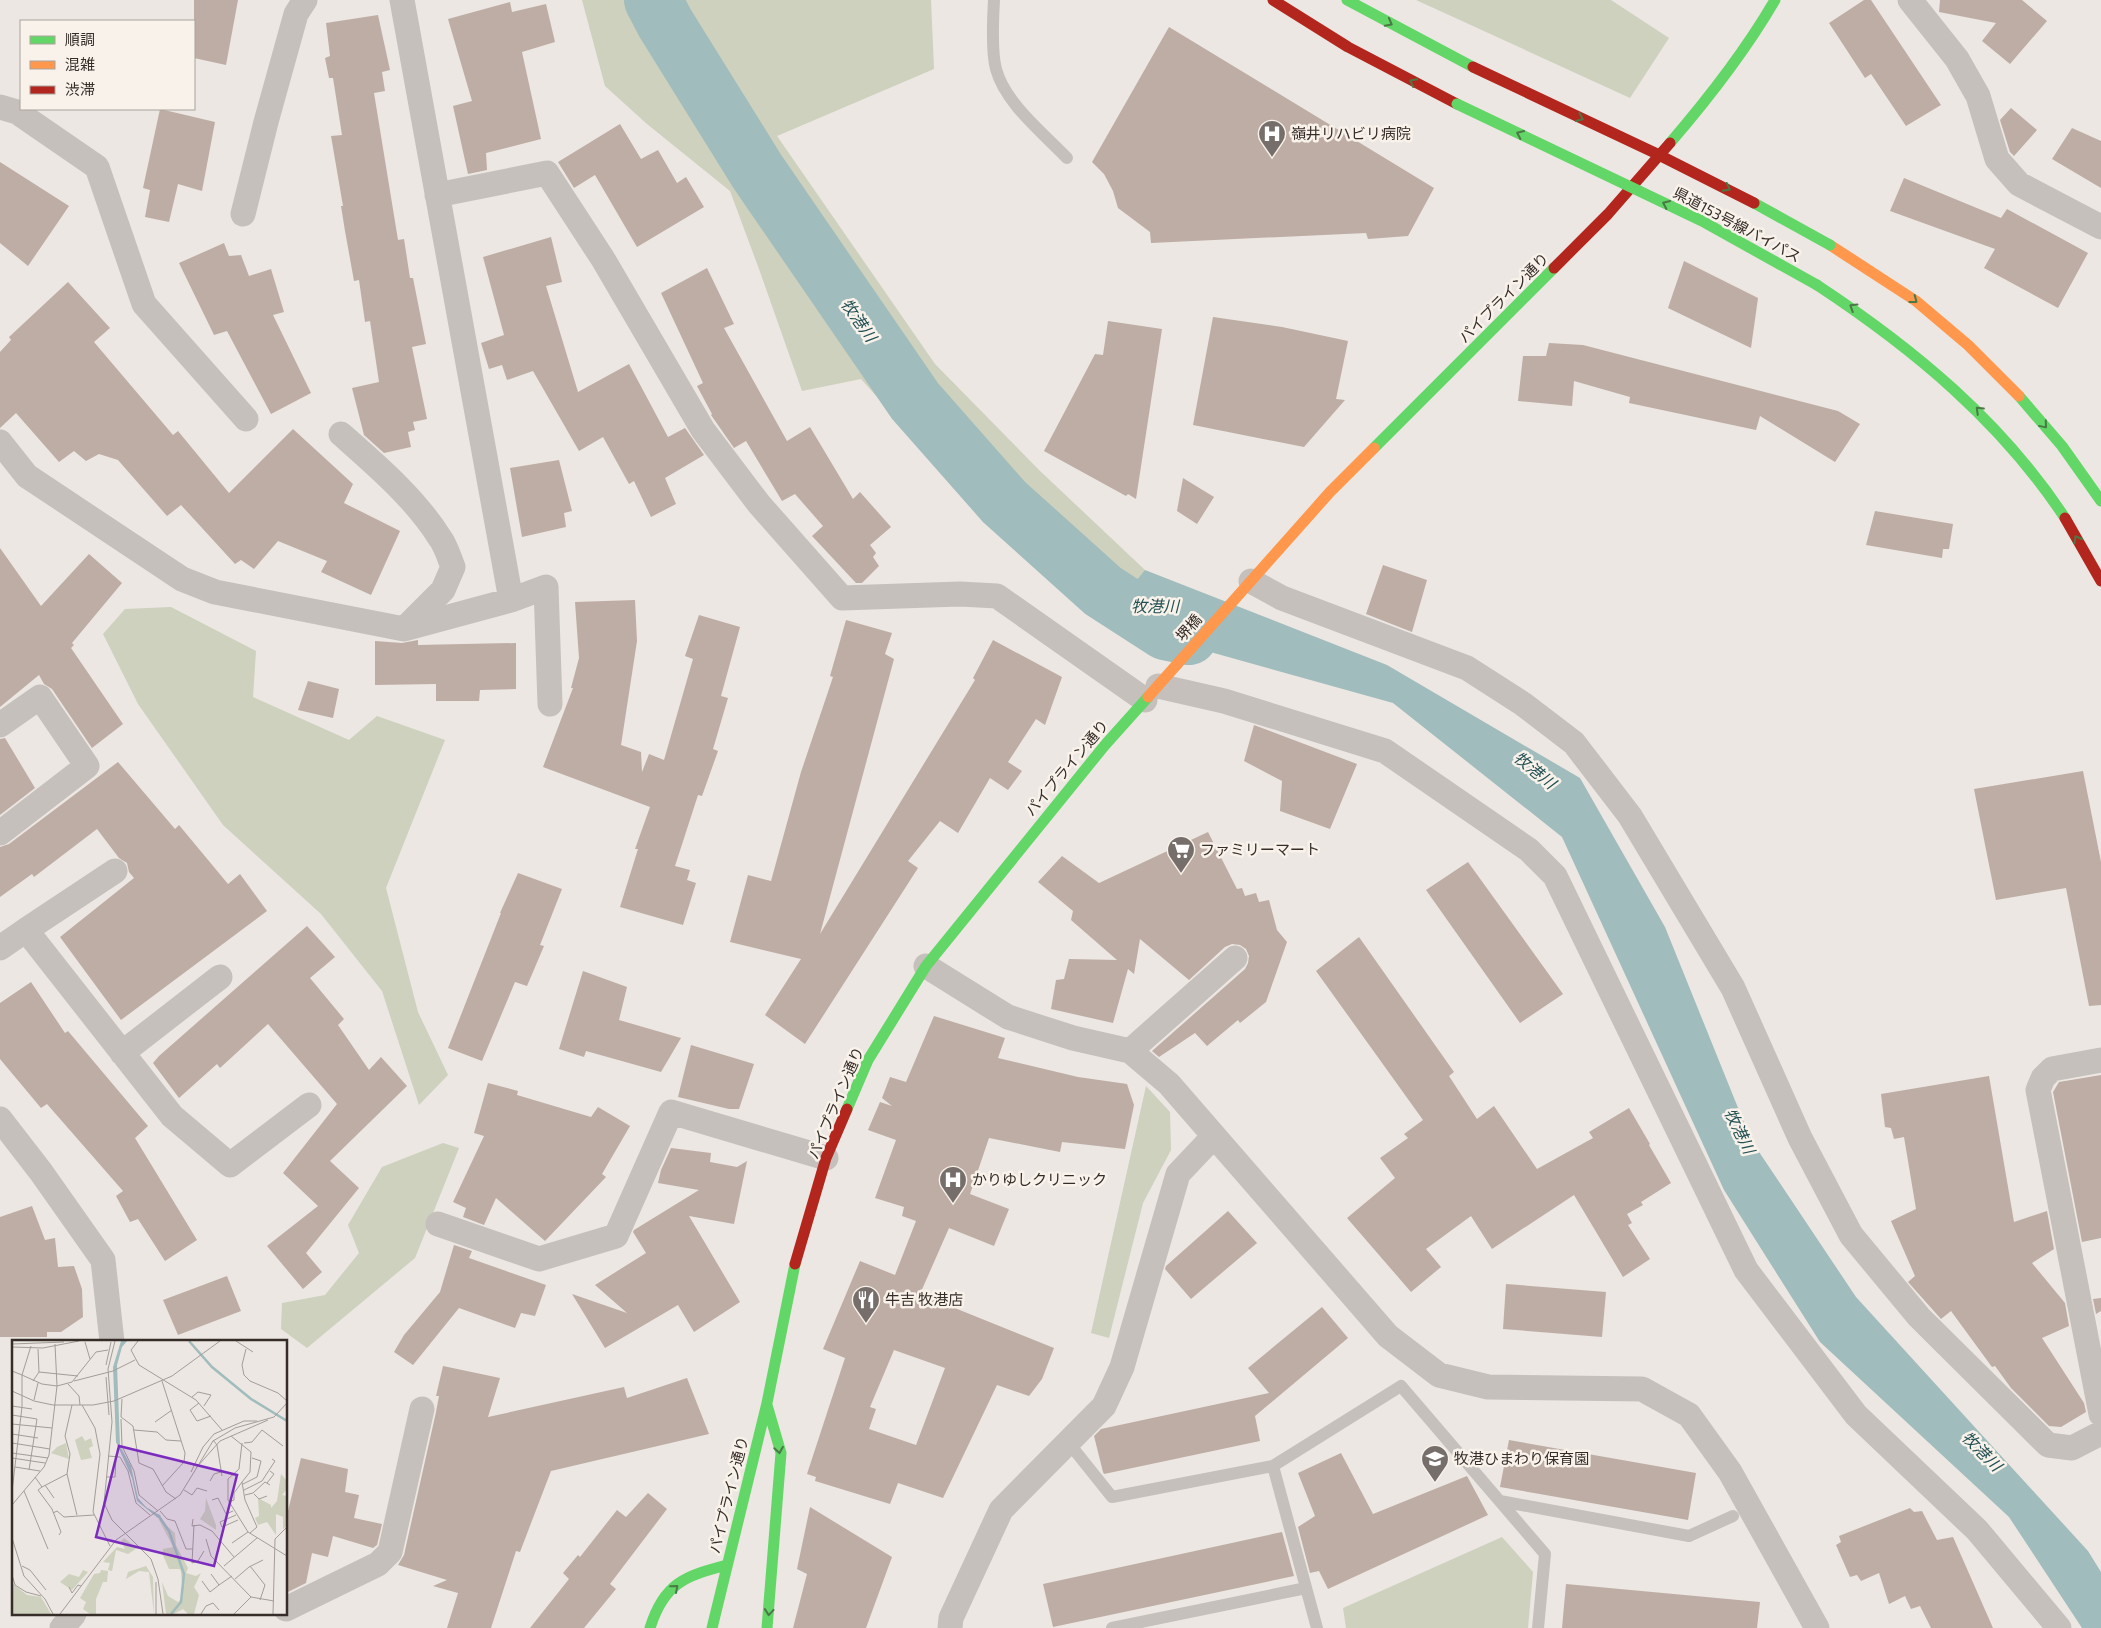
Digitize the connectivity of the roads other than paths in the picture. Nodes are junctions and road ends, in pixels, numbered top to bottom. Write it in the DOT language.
graph roads {
  1 [pos="305,0"];
  2 [pos="402,0"];
  3 [pos="994,0"];
  4 [pos="1273,0"];
  5 [pos="1347,0"];
  6 [pos="1775,0"];
  7 [pos="1910,0"];
  8 [pos="0,107"];
  9 [pos="1067,158"];
  10 [pos="437,195"];
  11 [pos="243,214"];
  12 [pos="2101,226"];
  13 [pos="246,419"];
  14 [pos="341,434"];
  15 [pos="0,442"];
  16 [pos="2101,501"];
  17 [pos="1251,581"];
  18 [pos="2101,581"];
  19 [pos="1234,599"];
  20 [pos="510,600"];
  21 [pos="404,629"];
  22 [pos="1156,688"];
  23 [pos="550,704"];
  24 [pos="0,725"];
  25 [pos="0,833"];
  26 [pos="114,871"];
  27 [pos="26,930"];
  28 [pos="0,948"];
  29 [pos="1235,958"];
  30 [pos="926,966"];
  31 [pos="220,977"];
  32 [pos="1130,1051"];
  33 [pos="122,1053"];
  34 [pos="2101,1060"];
  35 [pos="309,1105"];
  36 [pos="0,1119"];
  37 [pos="1214,1136"];
  38 [pos="9,1147"];
  39 [pos="826,1158"];
  40 [pos="438,1224"];
  41 [pos="112,1340"];
  42 [pos="767,1403"];
  43 [pos="422,1409"];
  44 [pos="2101,1414"];
  45 [pos="2101,1433"];
  46 [pos="1068,1442"];
  47 [pos="1273,1466"];
  48 [pos="1500,1501"];
  49 [pos="1734,1516"];
  50 [pos="727,1565"];
  51 [pos="1306,1588"];
  52 [pos="288,1608"];
  53 [pos="72,1616"];
  54 [pos="281,1616"];
  55 [pos="62,1628"];
  56 [pos="286,1628"];
  57 [pos="650,1628"];
  58 [pos="712,1628"];
  59 [pos="767,1628"];
  60 [pos="950,1628"];
  61 [pos="1112,1628"];
  62 [pos="1317,1628"];
  63 [pos="1538,1628"];
  64 [pos="1817,1628"];
  65 [pos="2059,1628"];
  1 -- 11 [label="street"];
  2 -- 10 [label="street"];
  3 -- 9 [label="lane"];
  18 -- 4 [label="main road, 県道153号線バイパス, one-way, bridge"];
  5 -- 16 [label="main road, 県道153号線バイパス, one-way, bridge"];
  6 -- 17 [label="main road, パイプライン通り"];
  7 -- 12 [label="street"];
  8 -- 13 [label="street"];
  10 -- 20 [label="street"];
  10 -- 22 [label="street"];
  14 -- 21 [label="street"];
  15 -- 21 [label="street"];
  17 -- 19 [label="main road, パイプライン通り"];
  17 -- 45 [label="street"];
  19 -- 22 [label="main road, 堺橋"];
  20 -- 21 [label="street"];
  20 -- 23 [label="street"];
  22 -- 30 [label="main road, パイプライン通り"];
  22 -- 65 [label="street"];
  24 -- 25 [label="street"];
  26 -- 27 [label="street"];
  27 -- 28 [label="street"];
  27 -- 33 [label="street"];
  29 -- 32 [label="street"];
  30 -- 32 [label="street"];
  30 -- 39 [label="main road, パイプライン通り"];
  31 -- 33 [label="street"];
  32 -- 37 [label="street"];
  33 -- 35 [label="street"];
  34 -- 44 [label="street"];
  36 -- 38 [label="street"];
  37 -- 46 [label="street"];
  37 -- 64 [label="street"];
  38 -- 41 [label="street"];
  39 -- 40 [label="street"];
  39 -- 42 [label="main road, パイプライン通り"];
  42 -- 50 [label="main road, パイプライン通り"];
  42 -- 59 [label="main road, one-way"];
  43 -- 52 [label="street"];
  46 -- 47 [label="lane"];
  46 -- 60 [label="street"];
  47 -- 48 [label="lane"];
  47 -- 51 [label="lane"];
  48 -- 49 [label="lane"];
  48 -- 63 [label="lane"];
  57 -- 50 [label="main road, one-way"];
  50 -- 58 [label="main road, パイプライン通り"];
  51 -- 61 [label="lane"];
  51 -- 62 [label="lane"];
  53 -- 55 [label="street"];
  54 -- 56 [label="street"];
}
